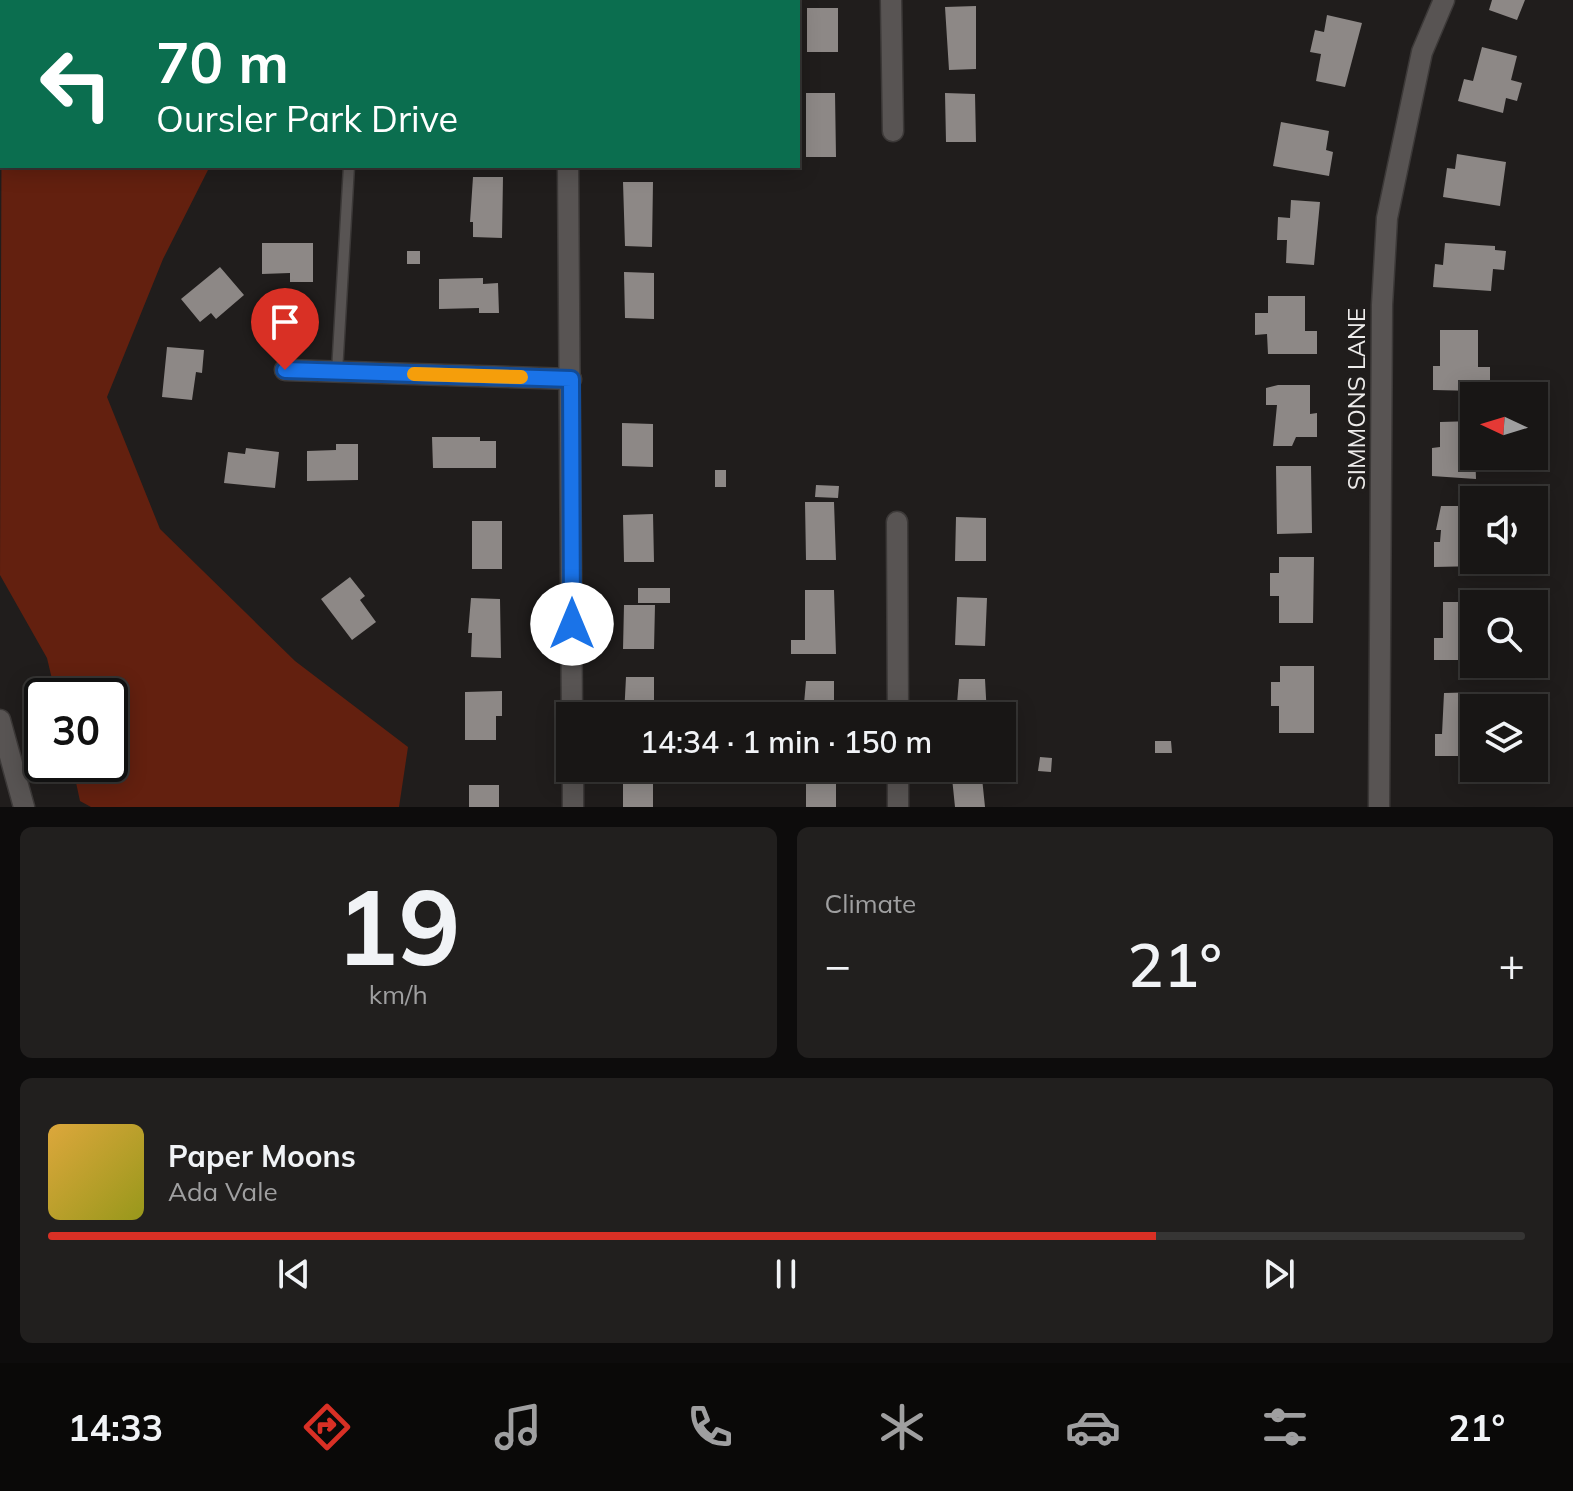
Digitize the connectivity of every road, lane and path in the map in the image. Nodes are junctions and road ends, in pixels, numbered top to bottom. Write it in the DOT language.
graph roads {
  1 [pos="891,0"];
  2 [pos="1444,0"];
  3 [pos="893,131"];
  4 [pos="349,168"];
  5 [pos="568,168"];
  6 [pos="285,370"];
  7 [pos="337,372"];
  8 [pos="571,379"];
  9 [pos="897,522"];
  10 [pos="572,702"];
  11 [pos="898,702"];
  12 [pos="0,720"];
  13 [pos="573,782"];
  14 [pos="898,782"];
  15 [pos="24,807"];
  16 [pos="573,807"];
  17 [pos="898,807"];
  18 [pos="1379,807"];
  1 -- 3 [label="street"];
  2 -- 18 [label="street, SIMMONS LANE"];
  4 -- 7 [label="lane"];
  5 -- 8 [label="street"];
  6 -- 7 [label="street"];
  7 -- 8 [label="street"];
  8 -- 10 [label="street"];
  9 -- 11 [label="street"];
  12 -- 15 [label="street"];
  13 -- 16 [label="street"];
  14 -- 17 [label="street"];
}
